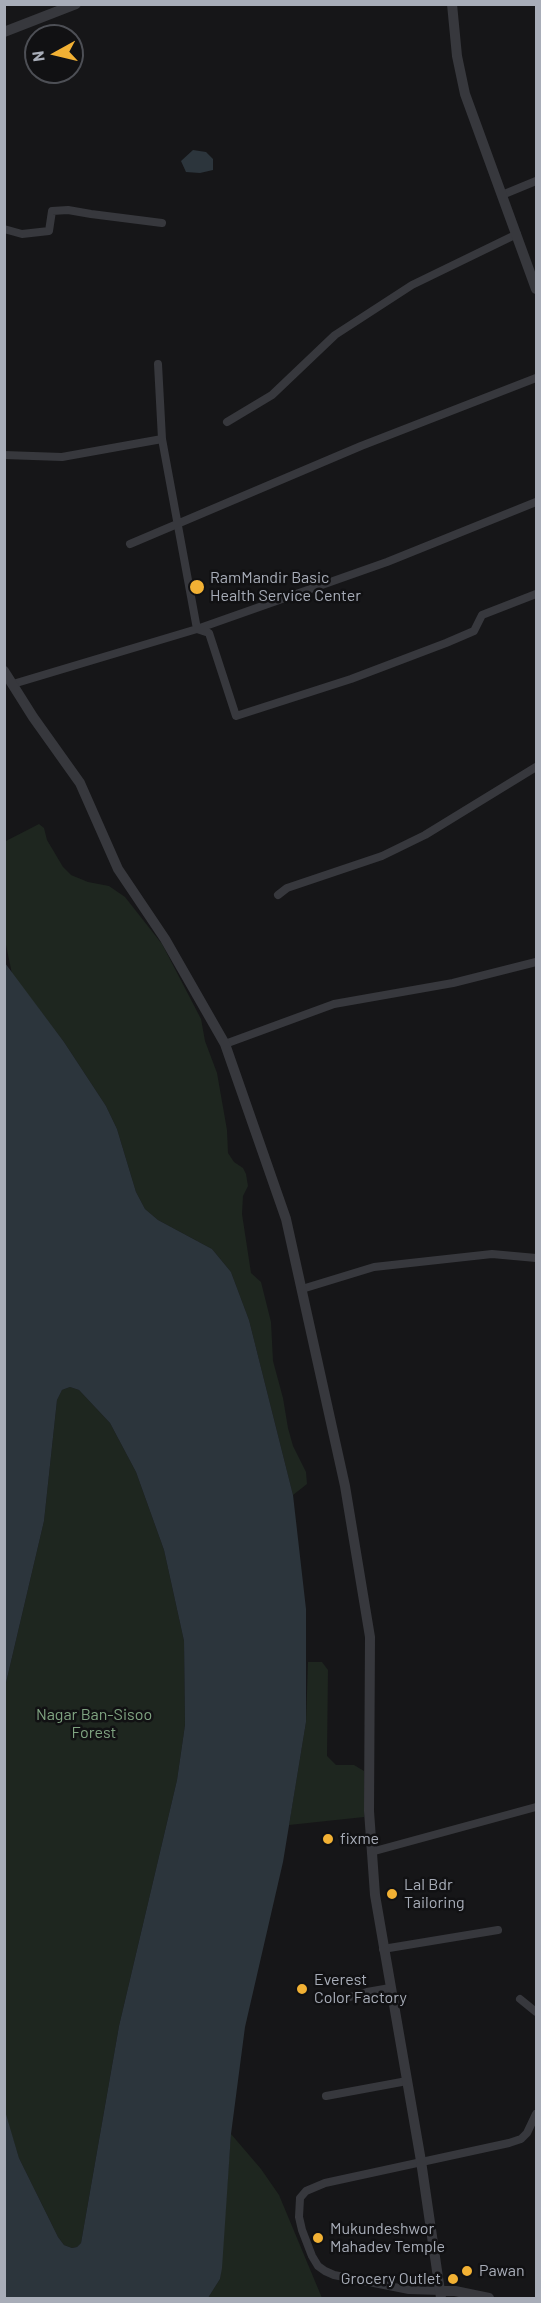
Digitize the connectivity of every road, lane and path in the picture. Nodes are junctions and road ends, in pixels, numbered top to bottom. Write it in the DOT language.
graph roads {
  1 [pos="76,4"];
  2 [pos="452,4"];
  3 [pos="4,32"];
  4 [pos="537,181"];
  5 [pos="502,195"];
  6 [pos="162,223"];
  7 [pos="4,230"];
  8 [pos="517,234"];
  9 [pos="537,289"];
  10 [pos="158,364"];
  11 [pos="537,378"];
  12 [pos="227,422"];
  13 [pos="162,439"];
  14 [pos="4,455"];
  15 [pos="537,502"];
  16 [pos="178,523"];
  17 [pos="130,544"];
  18 [pos="537,594"];
  19 [pos="197,629"];
  20 [pos="4,671"];
  21 [pos="13,684"];
  22 [pos="537,767"];
  23 [pos="278,895"];
  24 [pos="537,962"];
  25 [pos="225,1044"];
  26 [pos="537,1258"];
  27 [pos="302,1289"];
  28 [pos="537,1807"];
  29 [pos="371,1852"];
  30 [pos="498,1930"];
  31 [pos="383,1949"];
  32 [pos="390,1988"];
  33 [pos="520,1999"];
  34 [pos="340,2000"];
  35 [pos="537,2013"];
  36 [pos="407,2081"];
  37 [pos="326,2096"];
  38 [pos="537,2115"];
  39 [pos="421,2162"];
  40 [pos="441,2295"];
  41 [pos="489,2298"];
  1 -- 3 [label="street"];
  2 -- 5 [label="street"];
  4 -- 5 [label="street"];
  5 -- 8 [label="street"];
  6 -- 7 [label="street"];
  8 -- 9 [label="street"];
  8 -- 12 [label="street"];
  10 -- 13 [label="street"];
  11 -- 16 [label="street"];
  13 -- 14 [label="street"];
  13 -- 16 [label="street"];
  15 -- 19 [label="street"];
  16 -- 17 [label="street"];
  16 -- 19 [label="street"];
  18 -- 19 [label="street"];
  19 -- 21 [label="street"];
  20 -- 21 [label="street"];
  21 -- 25 [label="street"];
  22 -- 23 [label="street"];
  24 -- 25 [label="street"];
  25 -- 27 [label="street"];
  26 -- 27 [label="street"];
  27 -- 29 [label="street"];
  28 -- 29 [label="street"];
  29 -- 31 [label="street"];
  30 -- 31 [label="street"];
  31 -- 32 [label="street"];
  32 -- 34 [label="street"];
  32 -- 36 [label="street"];
  33 -- 35 [label="street"];
  36 -- 37 [label="street"];
  36 -- 39 [label="street"];
  38 -- 39 [label="street"];
  39 -- 40 [label="street"];
  39 -- 40 [label="street"];
  40 -- 41 [label="street"];
}
